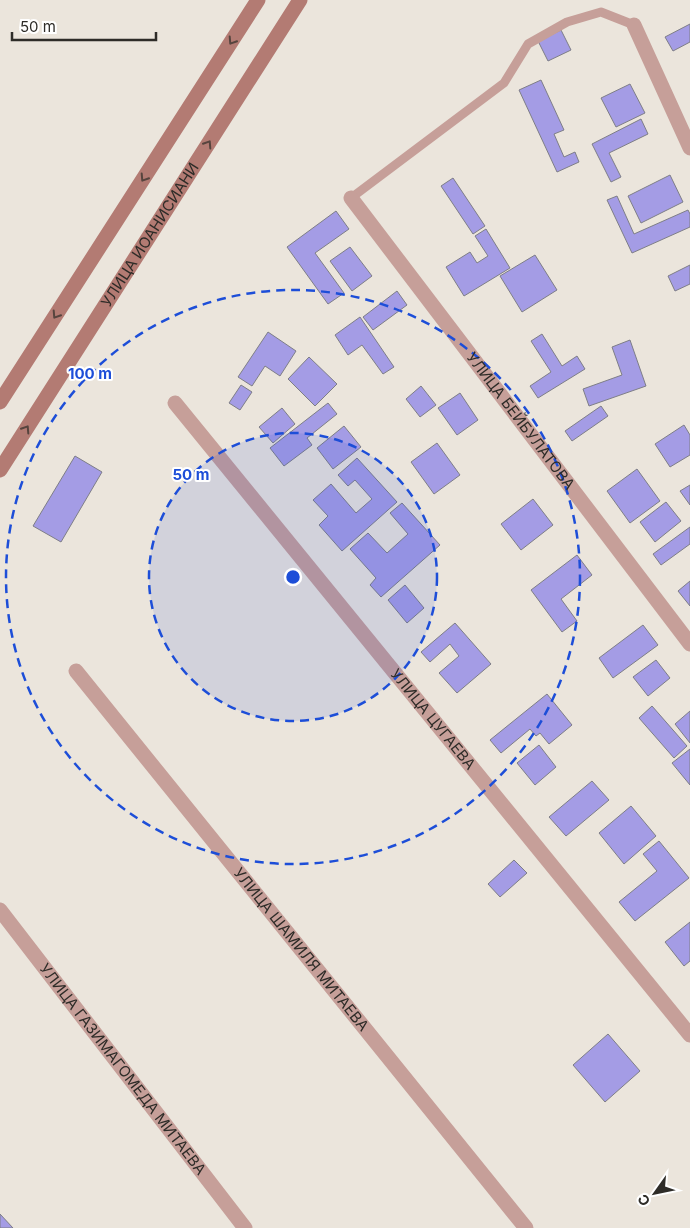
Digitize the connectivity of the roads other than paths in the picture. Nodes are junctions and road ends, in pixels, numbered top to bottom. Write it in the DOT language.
graph roads {
  1 [pos="258,0"];
  2 [pos="300,0"];
  3 [pos="634,25"];
  4 [pos="690,148"];
  5 [pos="350,198"];
  6 [pos="0,402"];
  7 [pos="175,403"];
  8 [pos="0,470"];
  9 [pos="690,644"];
  10 [pos="76,671"];
  11 [pos="0,910"];
  12 [pos="690,1035"];
  13 [pos="245,1228"];
  14 [pos="526,1228"];
  1 -- 6 [label="main road, one-way"];
  8 -- 2 [label="main road, УЛИЦА ИОАНИСИАНИ, one-way"];
  3 -- 4 [label="street"];
  3 -- 5 [label="lane"];
  5 -- 9 [label="street, УЛИЦА БЕЙБУЛАТОВА"];
  7 -- 12 [label="street, УЛИЦА ЦУГАЕВА"];
  10 -- 14 [label="street, УЛИЦА ШАМИЛЯ МИТАЕВА"];
  11 -- 13 [label="street, УЛИЦА ГАЗИМАГОМЕДА МИТАЕВА"];
}
